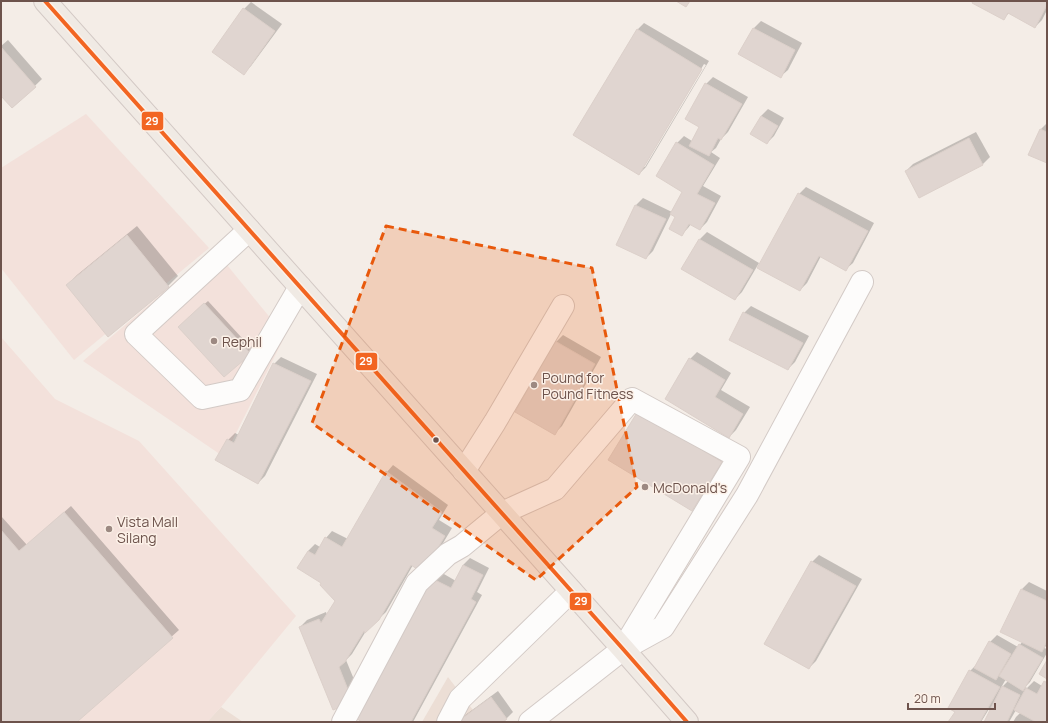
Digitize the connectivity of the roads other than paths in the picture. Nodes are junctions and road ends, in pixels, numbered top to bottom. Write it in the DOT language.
graph roads {
  1 [pos="45,1"];
  2 [pos="249,230"];
  3 [pos="862,282"];
  4 [pos="300,286"];
  5 [pos="563,306"];
  6 [pos="464,470"];
  7 [pos="502,513"];
  8 [pos="571,591"];
  9 [pos="623,649"];
  10 [pos="343,722"];
  11 [pos="448,722"];
  12 [pos="530,722"];
  13 [pos="687,722"];
  1 -- 2 [label="main road"];
  2 -- 4 [label="main road"];
  2 -- 4 [label="street"];
  3 -- 9 [label="street"];
  4 -- 6 [label="main road"];
  5 -- 6 [label="street"];
  6 -- 7 [label="main road"];
  7 -- 8 [label="main road"];
  7 -- 9 [label="street"];
  7 -- 10 [label="street"];
  8 -- 9 [label="main road"];
  8 -- 11 [label="street"];
  9 -- 12 [label="street"];
  9 -- 13 [label="main road"];
}
